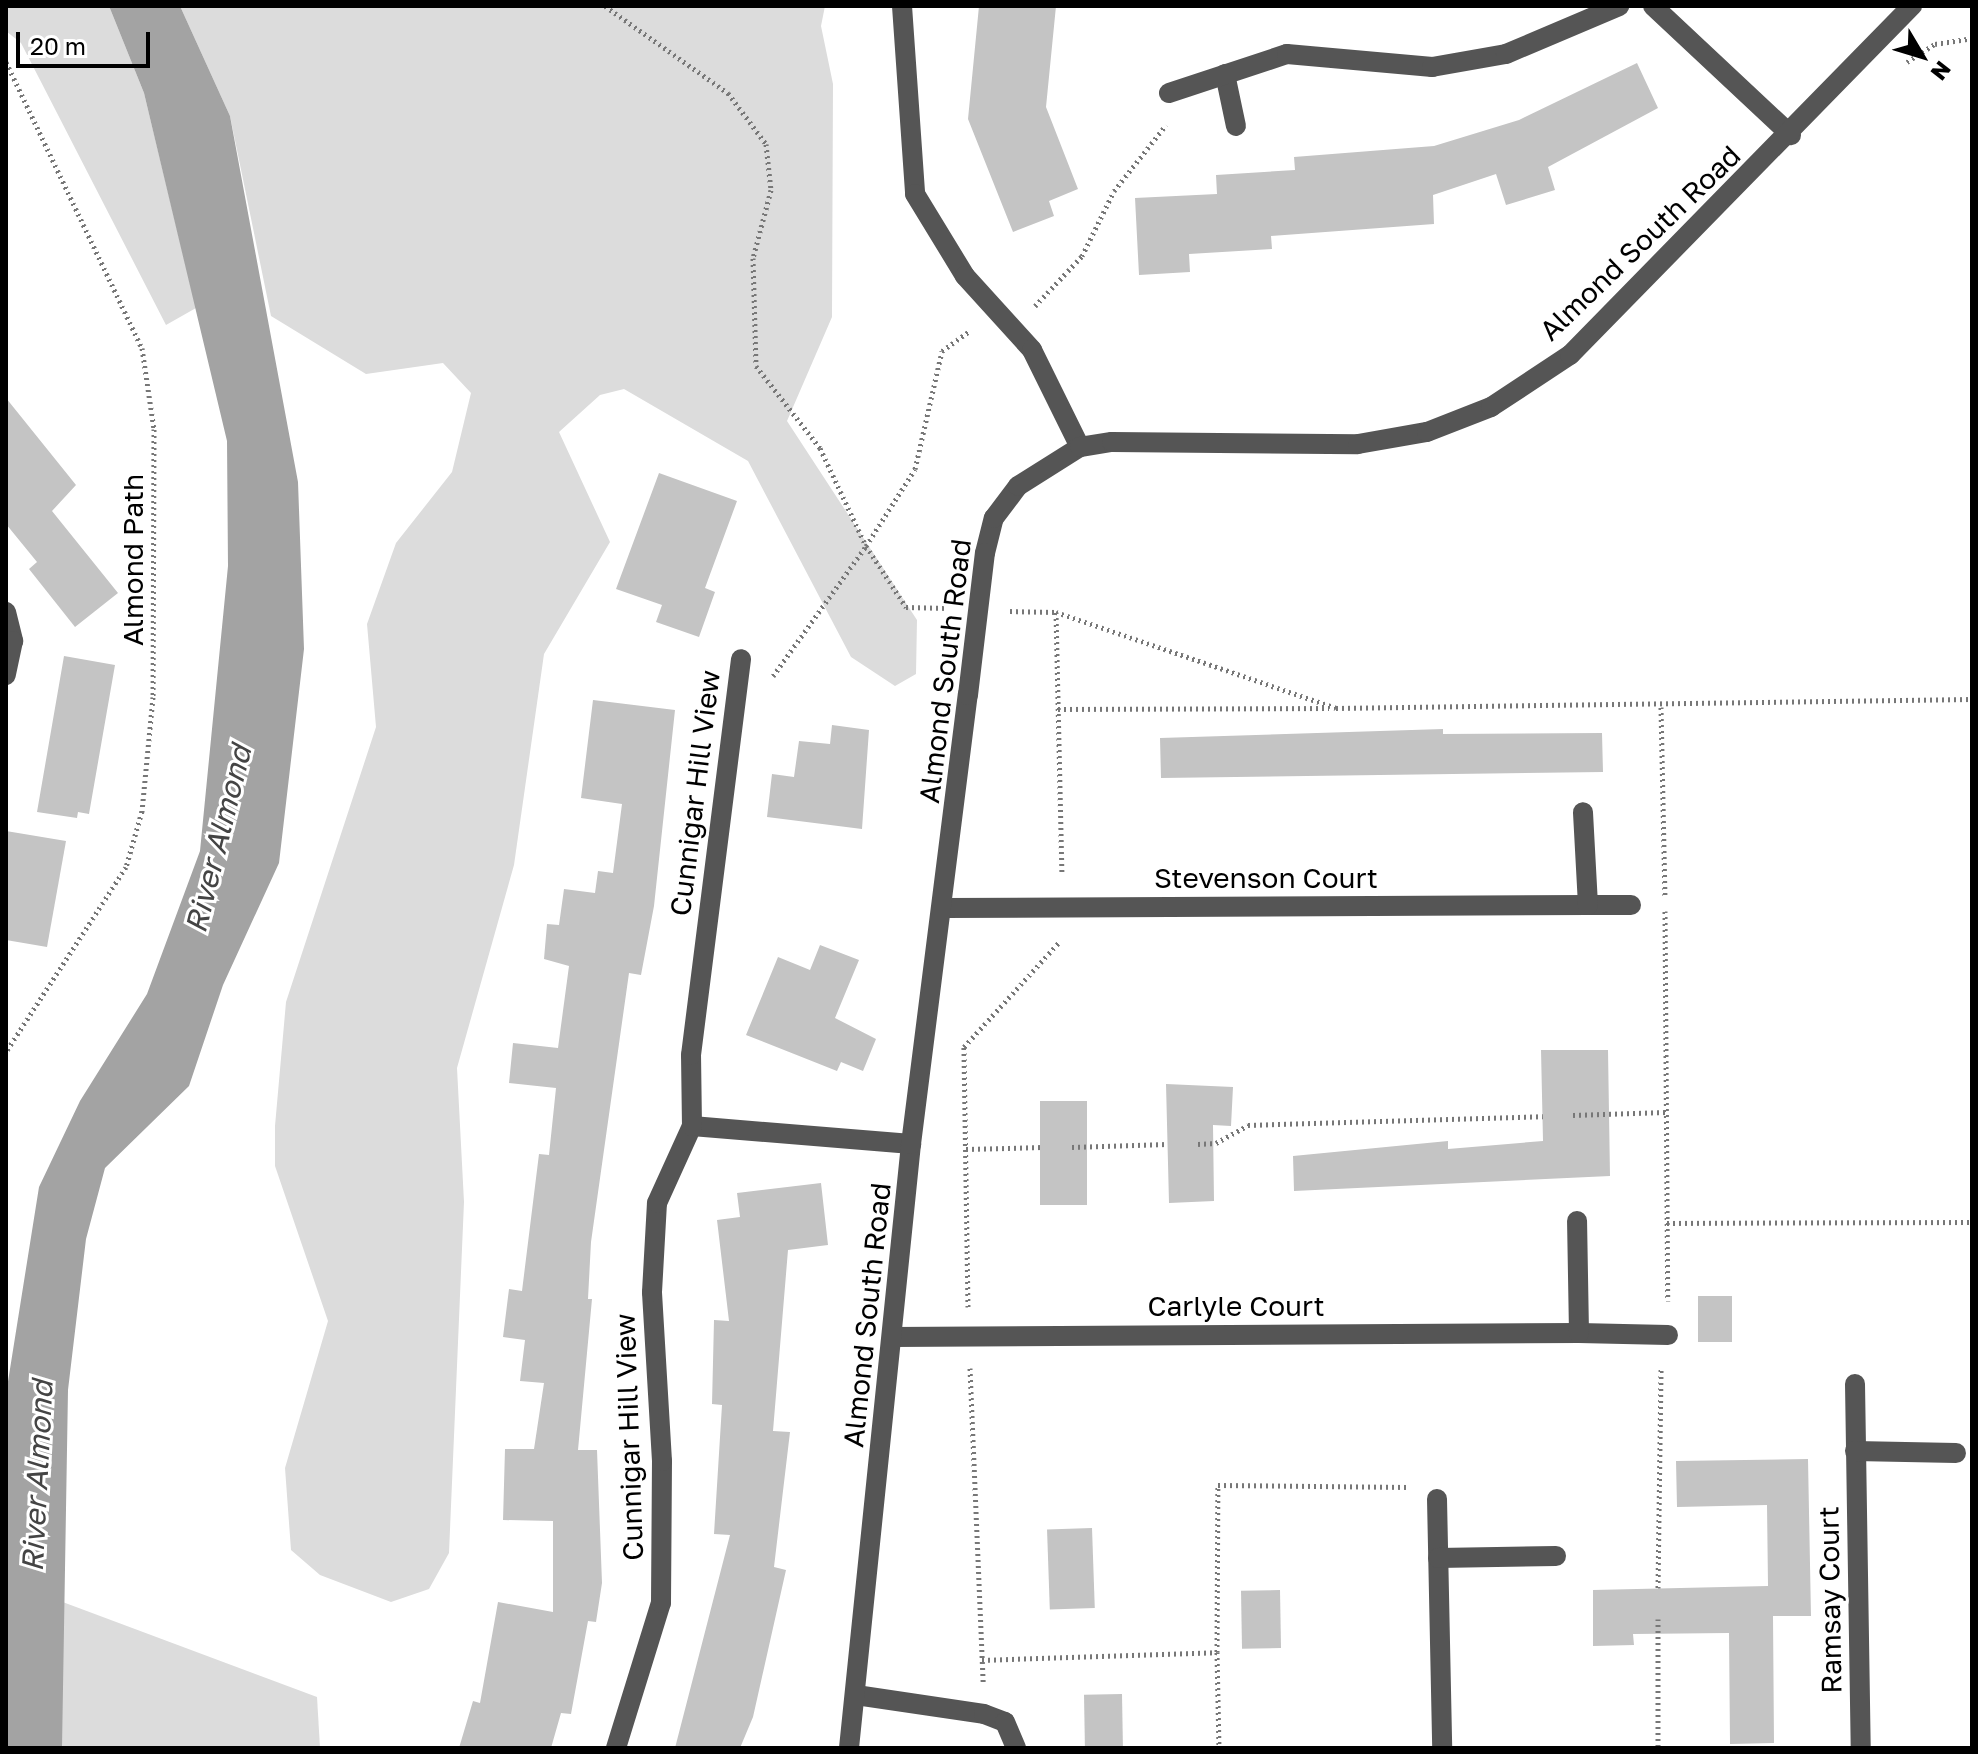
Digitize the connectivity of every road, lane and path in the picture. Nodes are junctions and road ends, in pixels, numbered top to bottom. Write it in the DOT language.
graph roads {
  1 [pos="605,6"];
  2 [pos="902,6"];
  3 [pos="1619,6"];
  4 [pos="1653,6"];
  5 [pos="1912,6"];
  6 [pos="6,62"];
  7 [pos="1225,74"];
  8 [pos="1169,93"];
  9 [pos="1236,126"];
  10 [pos="1791,135"];
  11 [pos="1006,321"];
  12 [pos="1080,447"];
  13 [pos="866,546"];
  14 [pos="966,609"];
  15 [pos="996,610"];
  16 [pos="6,612"];
  17 [pos="1056,612"];
  18 [pos="741,659"];
  19 [pos="6,675"];
  20 [pos="770,681"];
  21 [pos="1972,699"];
  22 [pos="1661,707"];
  23 [pos="1336,708"];
  24 [pos="1058,709"];
  25 [pos="1583,812"];
  26 [pos="1588,905"];
  27 [pos="1631,905"];
  28 [pos="1063,906"];
  29 [pos="945,908"];
  30 [pos="6,1052"];
  31 [pos="1666,1112"];
  32 [pos="1573,1115"];
  33 [pos="1543,1116"];
  34 [pos="692,1126"];
  35 [pos="911,1144"];
  36 [pos="1167,1144"];
  37 [pos="1198,1144"];
  38 [pos="1042,1147"];
  39 [pos="1072,1147"];
  40 [pos="966,1149"];
  41 [pos="1577,1221"];
  42 [pos="1972,1222"];
  43 [pos="1667,1223"];
  44 [pos="1579,1333"];
  45 [pos="969,1335"];
  46 [pos="1668,1335"];
  47 [pos="893,1337"];
  48 [pos="1855,1384"];
  49 [pos="1855,1451"];
  50 [pos="1956,1453"];
  51 [pos="1437,1499"];
  52 [pos="1556,1556"];
  53 [pos="1438,1558"];
  54 [pos="1658,1588"];
  55 [pos="1658,1619"];
  56 [pos="1217,1652"];
  57 [pos="982,1660"];
  58 [pos="856,1695"];
  59 [pos="984,1714"];
  60 [pos="616,1748"];
  61 [pos="849,1748"];
  62 [pos="1016,1748"];
  63 [pos="1219,1748"];
  64 [pos="1442,1748"];
  65 [pos="1658,1748"];
  66 [pos="1861,1748"];
  1 -- 13 [label="path"];
  2 -- 11 [label="street"];
  3 -- 7 [label="street"];
  4 -- 10 [label="street"];
  5 -- 10 [label="street, Almond South Road"];
  6 -- 30 [label="path, Almond Path"];
  7 -- 8 [label="street"];
  7 -- 9 [label="street"];
  8 -- 11 [label="path"];
  10 -- 12 [label="street, Almond South Road"];
  11 -- 12 [label="street"];
  11 -- 13 [label="path"];
  12 -- 29 [label="street, Almond South Road, bridge"];
  13 -- 14 [label="path"];
  13 -- 20 [label="path"];
  15 -- 17 [label="path"];
  16 -- 19 [label="street"];
  17 -- 23 [label="path"];
  17 -- 24 [label="path"];
  18 -- 34 [label="street, Cunnigar Hill View"];
  21 -- 22 [label="path"];
  22 -- 23 [label="path"];
  22 -- 31 [label="path"];
  23 -- 24 [label="path"];
  24 -- 28 [label="path"];
  25 -- 26 [label="street"];
  26 -- 27 [label="street, Stevenson Court"];
  26 -- 28 [label="street, Stevenson Court"];
  28 -- 29 [label="street, Stevenson Court"];
  28 -- 40 [label="path"];
  29 -- 35 [label="street, Almond South Road"];
  31 -- 32 [label="path"];
  31 -- 43 [label="path"];
  33 -- 37 [label="path"];
  34 -- 35 [label="street"];
  34 -- 60 [label="street, Cunnigar Hill View"];
  35 -- 47 [label="street, Almond South Road"];
  36 -- 39 [label="path"];
  38 -- 40 [label="path"];
  40 -- 45 [label="path"];
  41 -- 44 [label="street"];
  42 -- 43 [label="path"];
  43 -- 46 [label="path"];
  44 -- 45 [label="street, Carlyle Court"];
  44 -- 46 [label="street, Carlyle Court"];
  45 -- 47 [label="street, Carlyle Court"];
  45 -- 57 [label="path"];
  46 -- 54 [label="path"];
  47 -- 58 [label="street, Almond South Road"];
  48 -- 49 [label="street, Ramsay Court"];
  49 -- 50 [label="street"];
  49 -- 66 [label="street, Ramsay Court"];
  51 -- 53 [label="street"];
  51 -- 56 [label="path"];
  52 -- 53 [label="street"];
  53 -- 64 [label="street"];
  55 -- 65 [label="path"];
  56 -- 57 [label="path"];
  56 -- 63 [label="path"];
  57 -- 59 [label="path"];
  58 -- 59 [label="street"];
  58 -- 61 [label="street, Almond South Road"];
  59 -- 62 [label="street"];
}
